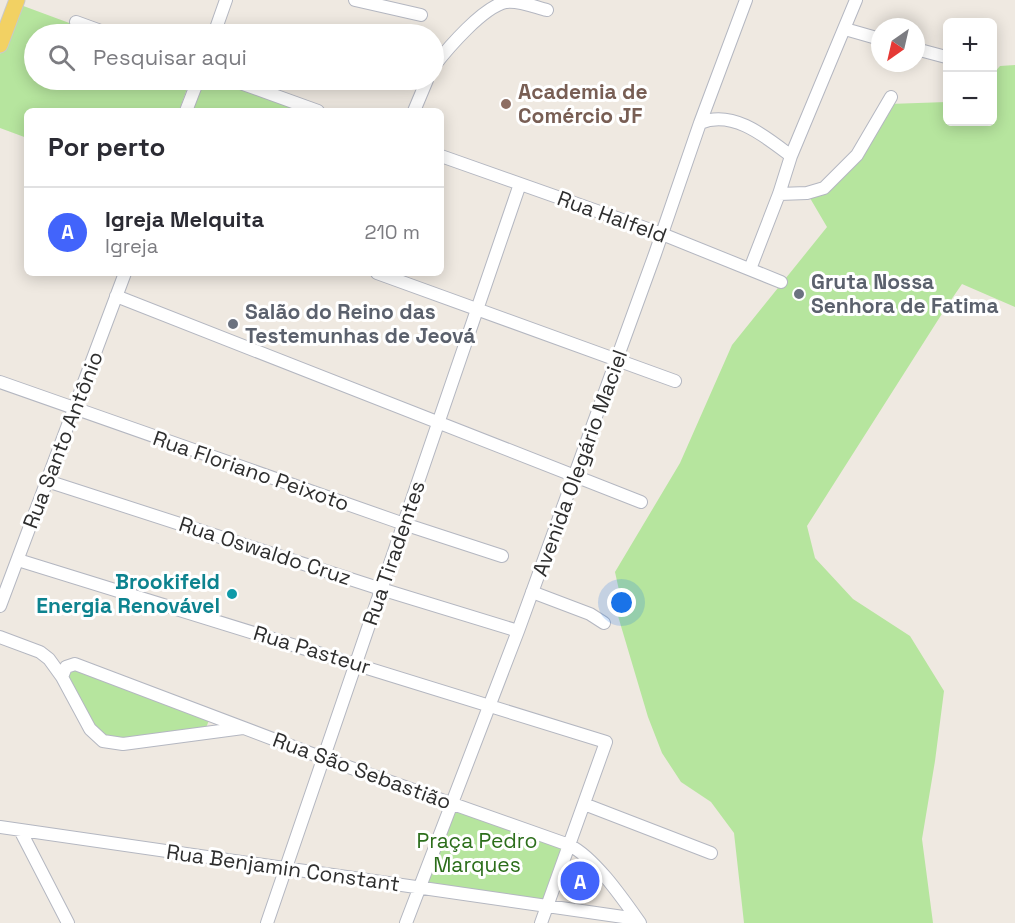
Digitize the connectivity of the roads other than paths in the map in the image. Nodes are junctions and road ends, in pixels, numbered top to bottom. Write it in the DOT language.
graph roads {
  1 [pos="16,0"];
  2 [pos="226,0"];
  3 [pos="355,0"];
  4 [pos="746,0"];
  5 [pos="856,0"];
  6 [pos="547,10"];
  7 [pos="421,15"];
  8 [pos="76,22"];
  9 [pos="82,24"];
  10 [pos="218,24"];
  11 [pos="845,29"];
  12 [pos="871,36"];
  13 [pos="0,45"];
  14 [pos="925,51"];
  15 [pos="444,53"];
  16 [pos="943,56"];
  17 [pos="194,90"];
  18 [pos="255,90"];
  19 [pos="423,90"];
  20 [pos="891,97"];
  21 [pos="295,107"];
  22 [pos="187,108"];
  23 [pos="415,108"];
  24 [pos="700,123"];
  25 [pos="791,156"];
  26 [pos="444,157"];
  27 [pos="520,184"];
  28 [pos="779,194"];
  29 [pos="662,234"];
  30 [pos="750,269"];
  31 [pos="124,276"];
  32 [pos="385,276"];
  33 [pos="781,282"];
  34 [pos="117,296"];
  35 [pos="477,309"];
  36 [pos="617,360"];
  37 [pos="675,381"];
  38 [pos="0,382"];
  39 [pos="74,409"];
  40 [pos="438,422"];
  41 [pos="574,476"];
  42 [pos="47,481"];
  43 [pos="641,502"];
  44 [pos="404,524"];
  45 [pos="502,556"];
  46 [pos="18,560"];
  47 [pos="381,589"];
  48 [pos="532,592"];
  49 [pos="0,606"];
  50 [pos="604,623"];
  51 [pos="518,631"];
  52 [pos="0,637"];
  53 [pos="356,664"];
  54 [pos="62,677"];
  55 [pos="489,706"];
  56 [pos="244,728"];
  57 [pos="323,758"];
  58 [pos="452,804"];
  59 [pos="584,804"];
  60 [pos="0,827"];
  61 [pos="20,830"];
  62 [pos="569,845"];
  63 [pos="711,853"];
  64 [pos="285,868"];
  65 [pos="420,887"];
  66 [pos="547,906"];
  67 [pos="639,921"];
  68 [pos="68,923"];
  69 [pos="267,923"];
  70 [pos="406,923"];
  71 [pos="541,923"];
  1 -- 13 [label="main road"];
  2 -- 10 [label="street"];
  3 -- 7 [label="street"];
  4 -- 24 [label="street, Avenida Olegário Maciel"];
  5 -- 11 [label="street"];
  6 -- 15 [label="street"];
  8 -- 9 [label="street"];
  11 -- 12 [label="street"];
  11 -- 25 [label="street"];
  14 -- 16 [label="street"];
  17 -- 22 [label="street"];
  18 -- 21 [label="street"];
  19 -- 23 [label="street"];
  20 -- 28 [label="street"];
  24 -- 25 [label="street"];
  24 -- 29 [label="street, Avenida Olegário Maciel"];
  25 -- 28 [label="street"];
  26 -- 27 [label="street, Rua Halfeld"];
  27 -- 29 [label="street, Rua Halfeld"];
  27 -- 35 [label="street, Rua Tiradentes"];
  28 -- 30 [label="street"];
  29 -- 30 [label="street, Rua Halfeld"];
  29 -- 36 [label="street, Avenida Olegário Maciel"];
  30 -- 33 [label="street, Rua Halfeld"];
  31 -- 34 [label="street, Rua Santo Antônio"];
  32 -- 35 [label="street"];
  34 -- 39 [label="street, Rua Santo Antônio"];
  34 -- 40 [label="street"];
  35 -- 36 [label="street"];
  35 -- 40 [label="street, Rua Tiradentes"];
  36 -- 37 [label="street"];
  36 -- 41 [label="street, Avenida Olegário Maciel"];
  38 -- 39 [label="street, Rua Floriano Peixoto"];
  39 -- 42 [label="street, Rua Santo Antônio"];
  39 -- 44 [label="street, Rua Floriano Peixoto"];
  40 -- 41 [label="street"];
  40 -- 44 [label="street, Rua Tiradentes"];
  41 -- 43 [label="street"];
  41 -- 48 [label="street, Avenida Olegário Maciel"];
  42 -- 46 [label="street, Rua Santo Antônio"];
  42 -- 47 [label="street, Rua Oswaldo Cruz"];
  44 -- 45 [label="street, Rua Floriano Peixoto"];
  44 -- 47 [label="street, Rua Tiradentes"];
  46 -- 49 [label="street, Rua Santo Antônio"];
  46 -- 53 [label="street, Rua Pasteur"];
  47 -- 51 [label="street, Rua Oswaldo Cruz"];
  47 -- 53 [label="street, Rua Tiradentes"];
  48 -- 50 [label="street"];
  48 -- 51 [label="street, Avenida Olegário Maciel"];
  51 -- 55 [label="street, Avenida Olegário Maciel"];
  52 -- 54 [label="street"];
  53 -- 55 [label="street, Rua Pasteur"];
  53 -- 57 [label="street, Rua Tiradentes"];
  54 -- 56 [label="street, Rua São Sebastião"];
  54 -- 56 [label="street"];
  55 -- 58 [label="street, Avenida Olegário Maciel"];
  55 -- 59 [label="street, Rua Pasteur"];
  56 -- 57 [label="street, Rua São Sebastião"];
  57 -- 58 [label="street, Rua São Sebastião"];
  57 -- 64 [label="street, Rua Tiradentes"];
  58 -- 62 [label="street, Rua São Sebastião"];
  58 -- 65 [label="street, Avenida Olegário Maciel"];
  59 -- 62 [label="street"];
  59 -- 63 [label="street"];
  60 -- 61 [label="street, Rua Benjamin Constant"];
  61 -- 64 [label="street, Rua Benjamin Constant"];
  61 -- 68 [label="street"];
  62 -- 66 [label="street"];
  62 -- 67 [label="street, Rua São Sebastião"];
  64 -- 65 [label="street, Rua Benjamin Constant"];
  64 -- 69 [label="street, Rua Tiradentes"];
  65 -- 66 [label="street, Rua Benjamin Constant"];
  65 -- 70 [label="street, Avenida Olegário Maciel"];
  66 -- 67 [label="street, Rua Benjamin Constant"];
  66 -- 71 [label="street"];
}
